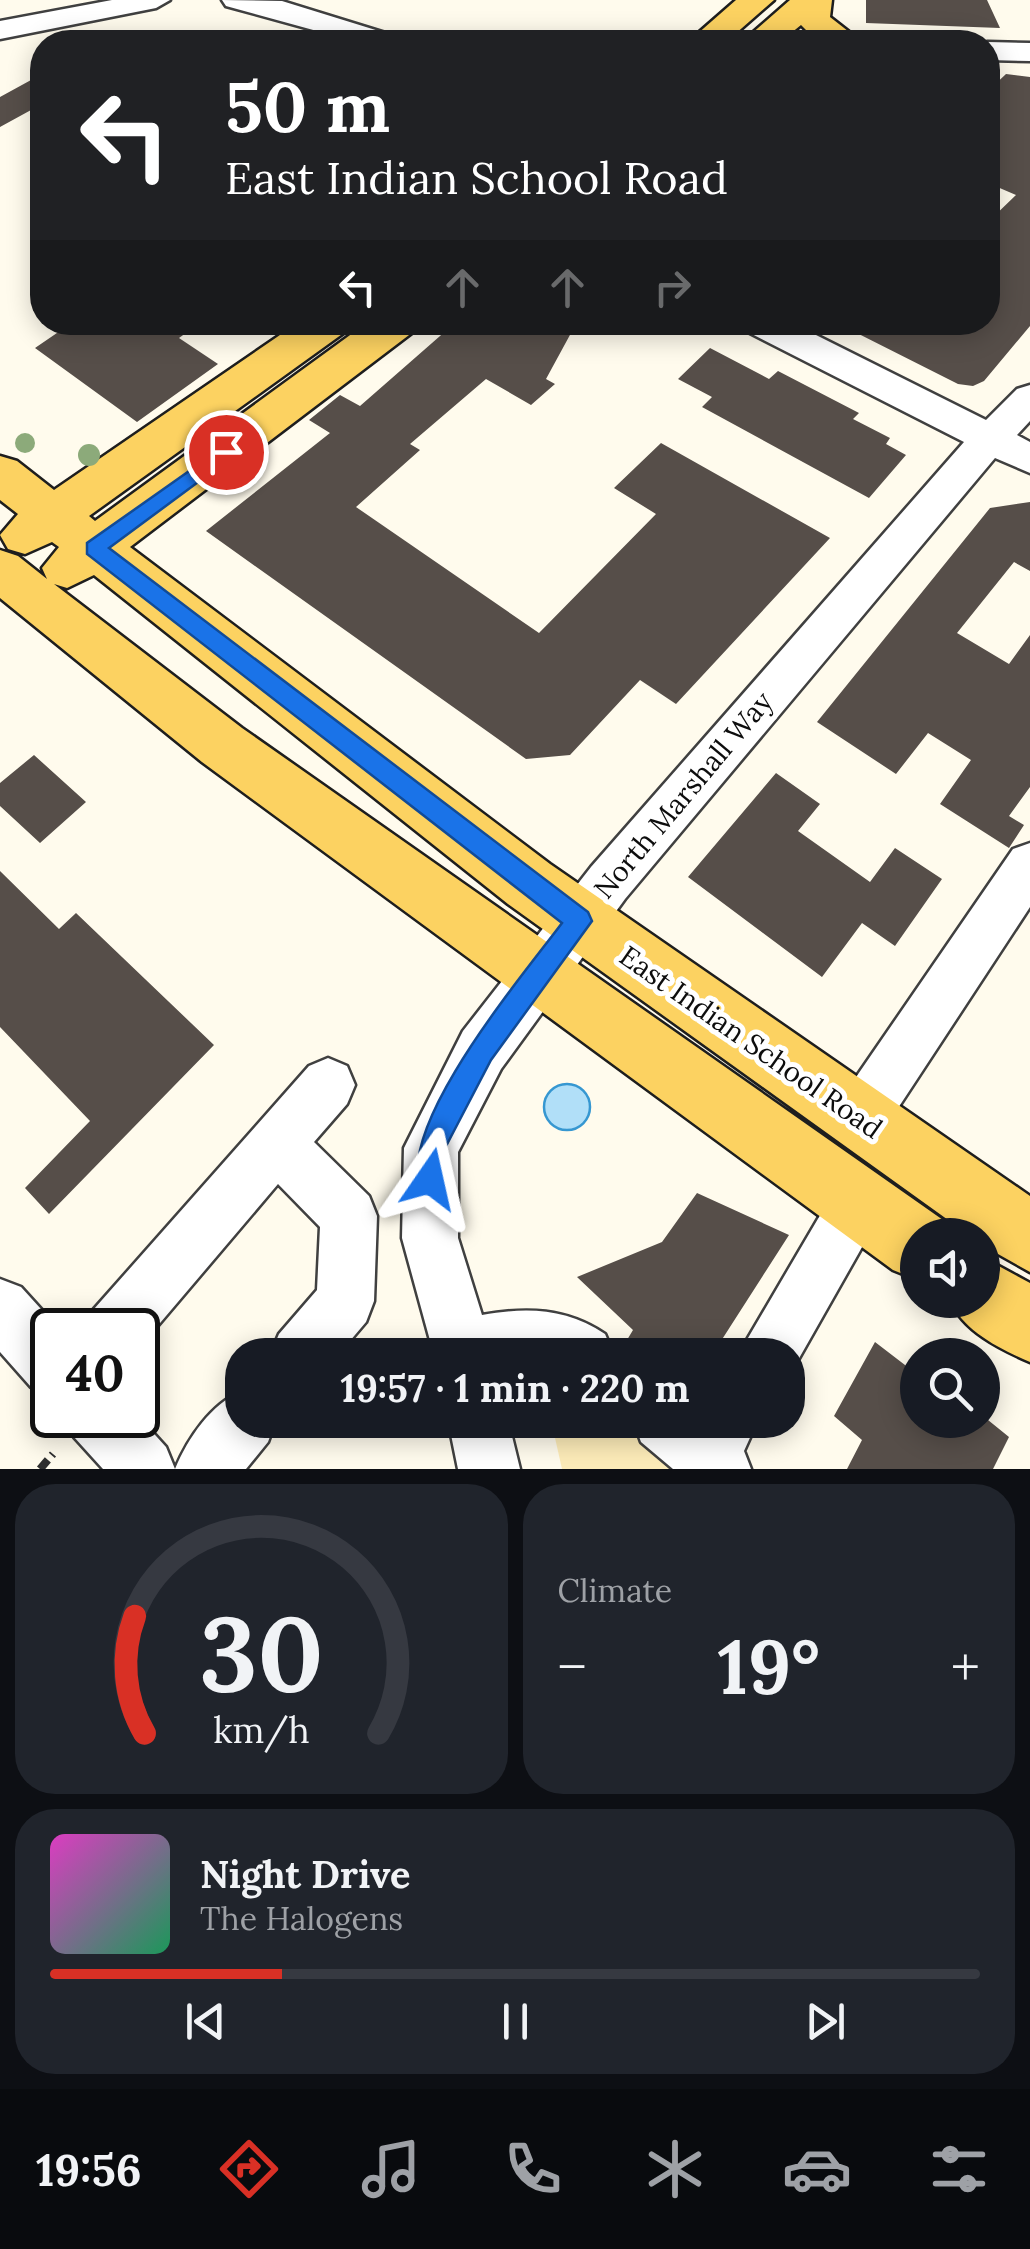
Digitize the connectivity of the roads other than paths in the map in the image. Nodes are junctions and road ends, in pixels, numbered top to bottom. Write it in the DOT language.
graph roads {
  1 [pos="156,0"];
  2 [pos="236,0"];
  3 [pos="757,0"];
  4 [pos="813,0"];
  5 [pos="0,30"];
  6 [pos="348,30"];
  7 [pos="721,30"];
  8 [pos="774,30"];
  9 [pos="824,30"];
  10 [pos="1030,52"];
  11 [pos="1000,53"];
  12 [pos="312,335"];
  13 [pos="381,335"];
  14 [pos="784,335"];
  15 [pos="1030,398"];
  16 [pos="1010,449"];
  17 [pos="0,474"];
  18 [pos="54,516"];
  19 [pos="94,548"];
  20 [pos="8,582"];
  21 [pos="1030,866"];
  22 [pos="579,921"];
  23 [pos="539,973"];
  24 [pos="328,1085"];
  25 [pos="860,1118"];
  26 [pos="278,1145"];
  27 [pos="859,1203"];
  28 [pos="900,1232"];
  29 [pos="1030,1238"];
  30 [pos="1000,1305"];
  31 [pos="0,1308"];
  32 [pos="134,1308"];
  33 [pos="1030,1326"];
  34 [pos="314,1338"];
  35 [pos="459,1338"];
  36 [pos="778,1338"];
  37 [pos="30,1341"];
  38 [pos="83,1438"];
  39 [pos="231,1438"];
  40 [pos="482,1438"];
  41 [pos="144,1469"];
  42 [pos="206,1469"];
  43 [pos="489,1469"];
  1 -- 5 [label="street"];
  2 -- 6 [label="street"];
  3 -- 7 [label="main road"];
  4 -- 8 [label="main road"];
  4 -- 9 [label="main road"];
  10 -- 11 [label="street"];
  12 -- 18 [label="main road"];
  13 -- 19 [label="main road"];
  14 -- 16 [label="street"];
  15 -- 16 [label="street, North Marshall Way"];
  16 -- 22 [label="street, North Marshall Way"];
  17 -- 18 [label="main road, East Indian School Road"];
  18 -- 19 [label="main road, East Indian School Road"];
  18 -- 20 [label="main road"];
  19 -- 20 [label="main road"];
  19 -- 22 [label="main road, East Indian School Road"];
  20 -- 23 [label="main road"];
  21 -- 25 [label="street"];
  22 -- 23 [label="street, North Marshall Way"];
  22 -- 25 [label="main road, East Indian School Road"];
  23 -- 27 [label="main road"];
  23 -- 35 [label="street, North Marshall Way"];
  24 -- 26 [label="street"];
  25 -- 29 [label="main road, East Indian School Road"];
  26 -- 32 [label="street"];
  26 -- 34 [label="street"];
  27 -- 28 [label="main road"];
  27 -- 36 [label="street"];
  30 -- 33 [label="main road"];
  31 -- 37 [label="street"];
  38 -- 41 [label="street"];
  39 -- 42 [label="street"];
  40 -- 43 [label="street"];
}
